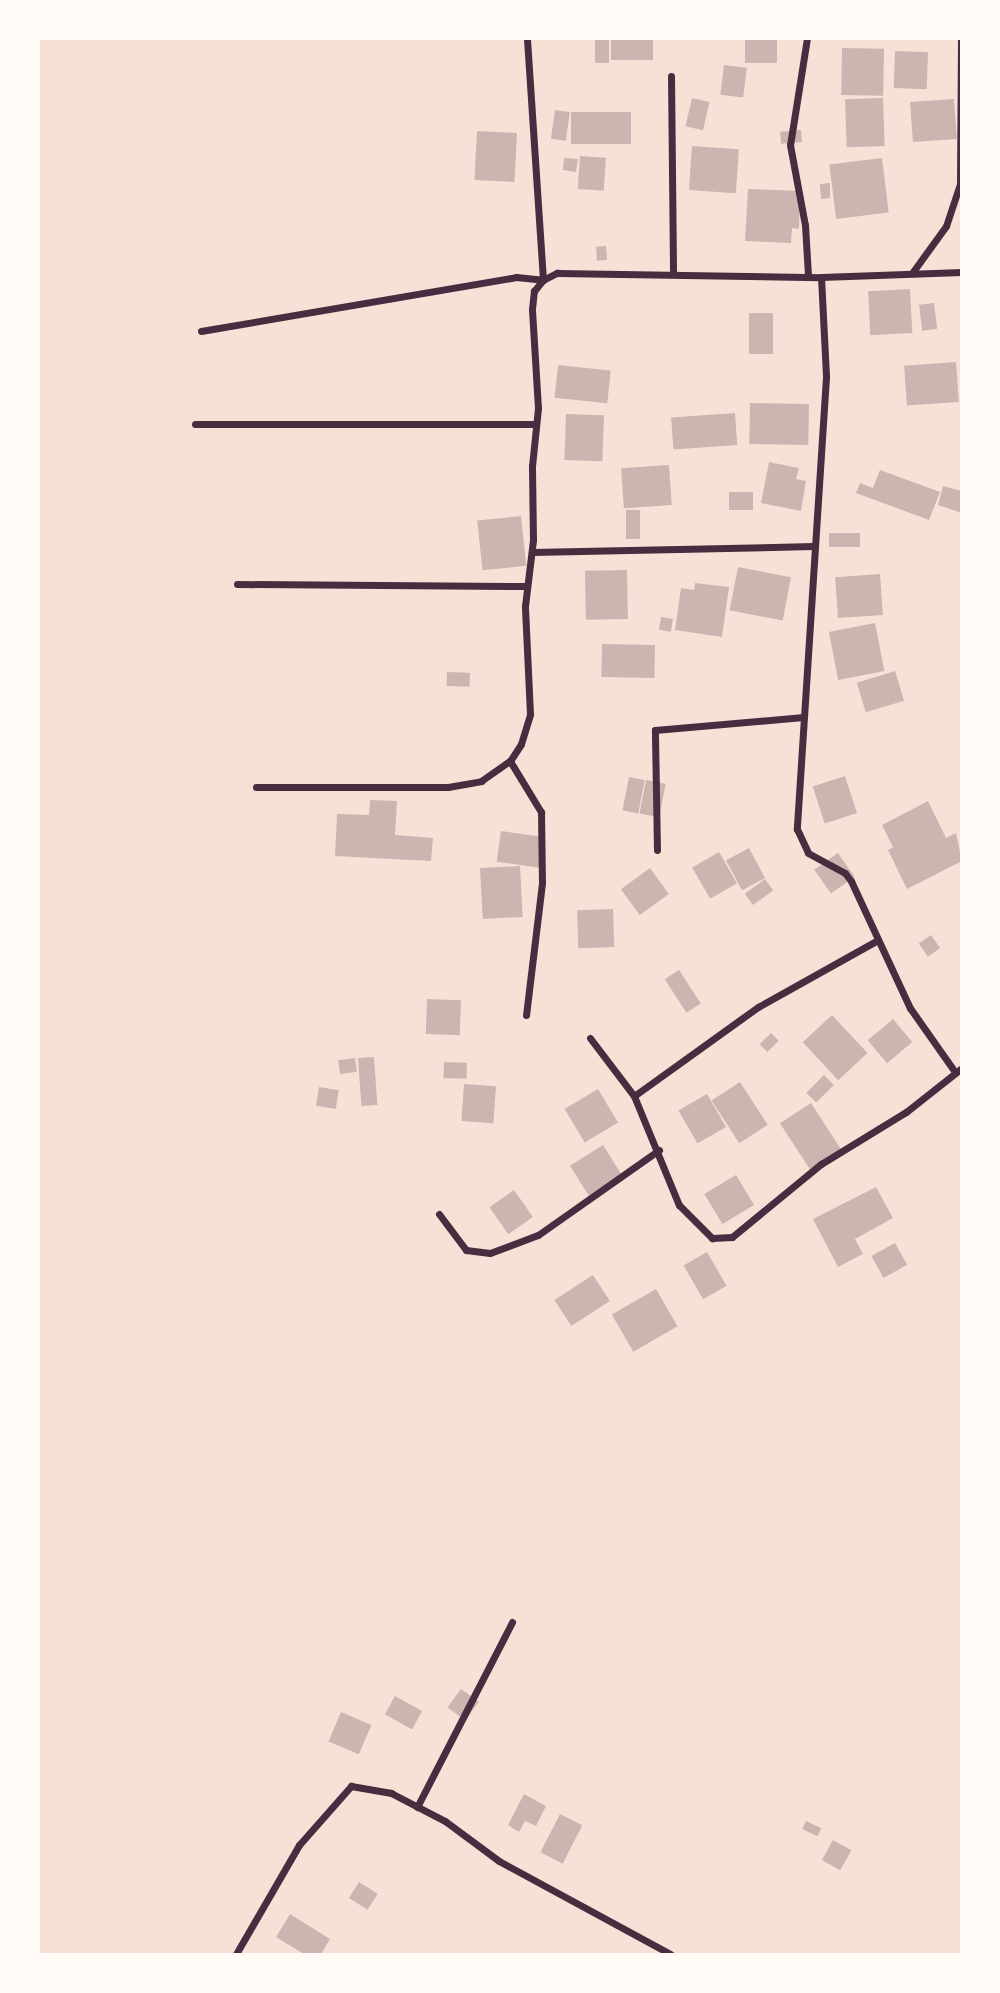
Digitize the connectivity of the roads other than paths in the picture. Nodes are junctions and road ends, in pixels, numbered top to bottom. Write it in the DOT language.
graph roads {
  1 [pos="527,38"];
  2 [pos="807,38"];
  3 [pos="961,38"];
  4 [pos="671,76"];
  5 [pos="961,272"];
  6 [pos="912,273"];
  7 [pos="673,274"];
  8 [pos="808,276"];
  9 [pos="821,276"];
  10 [pos="543,280"];
  11 [pos="201,331"];
  12 [pos="195,424"];
  13 [pos="536,424"];
  14 [pos="814,546"];
  15 [pos="532,552"];
  16 [pos="237,584"];
  17 [pos="527,586"];
  18 [pos="803,717"];
  19 [pos="510,761"];
  20 [pos="256,786"];
  21 [pos="657,850"];
  22 [pos="876,941"];
  23 [pos="526,1015"];
  24 [pos="590,1038"];
  25 [pos="958,1070"];
  26 [pos="634,1096"];
  27 [pos="659,1150"];
  28 [pos="439,1214"];
  29 [pos="512,1622"];
  30 [pos="417,1807"];
  31 [pos="236,1955"];
  32 [pos="670,1955"];
  1 -- 10 [label="street"];
  2 -- 8 [label="street"];
  3 -- 6 [label="street"];
  4 -- 7 [label="street"];
  5 -- 6 [label="street"];
  6 -- 9 [label="street"];
  7 -- 8 [label="street"];
  7 -- 10 [label="street"];
  8 -- 9 [label="street"];
  9 -- 14 [label="street"];
  10 -- 11 [label="street"];
  10 -- 13 [label="street"];
  12 -- 13 [label="street"];
  13 -- 15 [label="street"];
  14 -- 15 [label="street"];
  14 -- 18 [label="street"];
  15 -- 17 [label="street"];
  16 -- 17 [label="street"];
  17 -- 19 [label="street"];
  18 -- 21 [label="street"];
  18 -- 22 [label="street"];
  19 -- 20 [label="street"];
  19 -- 23 [label="street"];
  22 -- 25 [label="street"];
  22 -- 26 [label="street"];
  24 -- 26 [label="street"];
  25 -- 27 [label="street"];
  26 -- 27 [label="street"];
  27 -- 28 [label="street"];
  29 -- 30 [label="street"];
  30 -- 31 [label="street"];
  30 -- 32 [label="street"];
}
